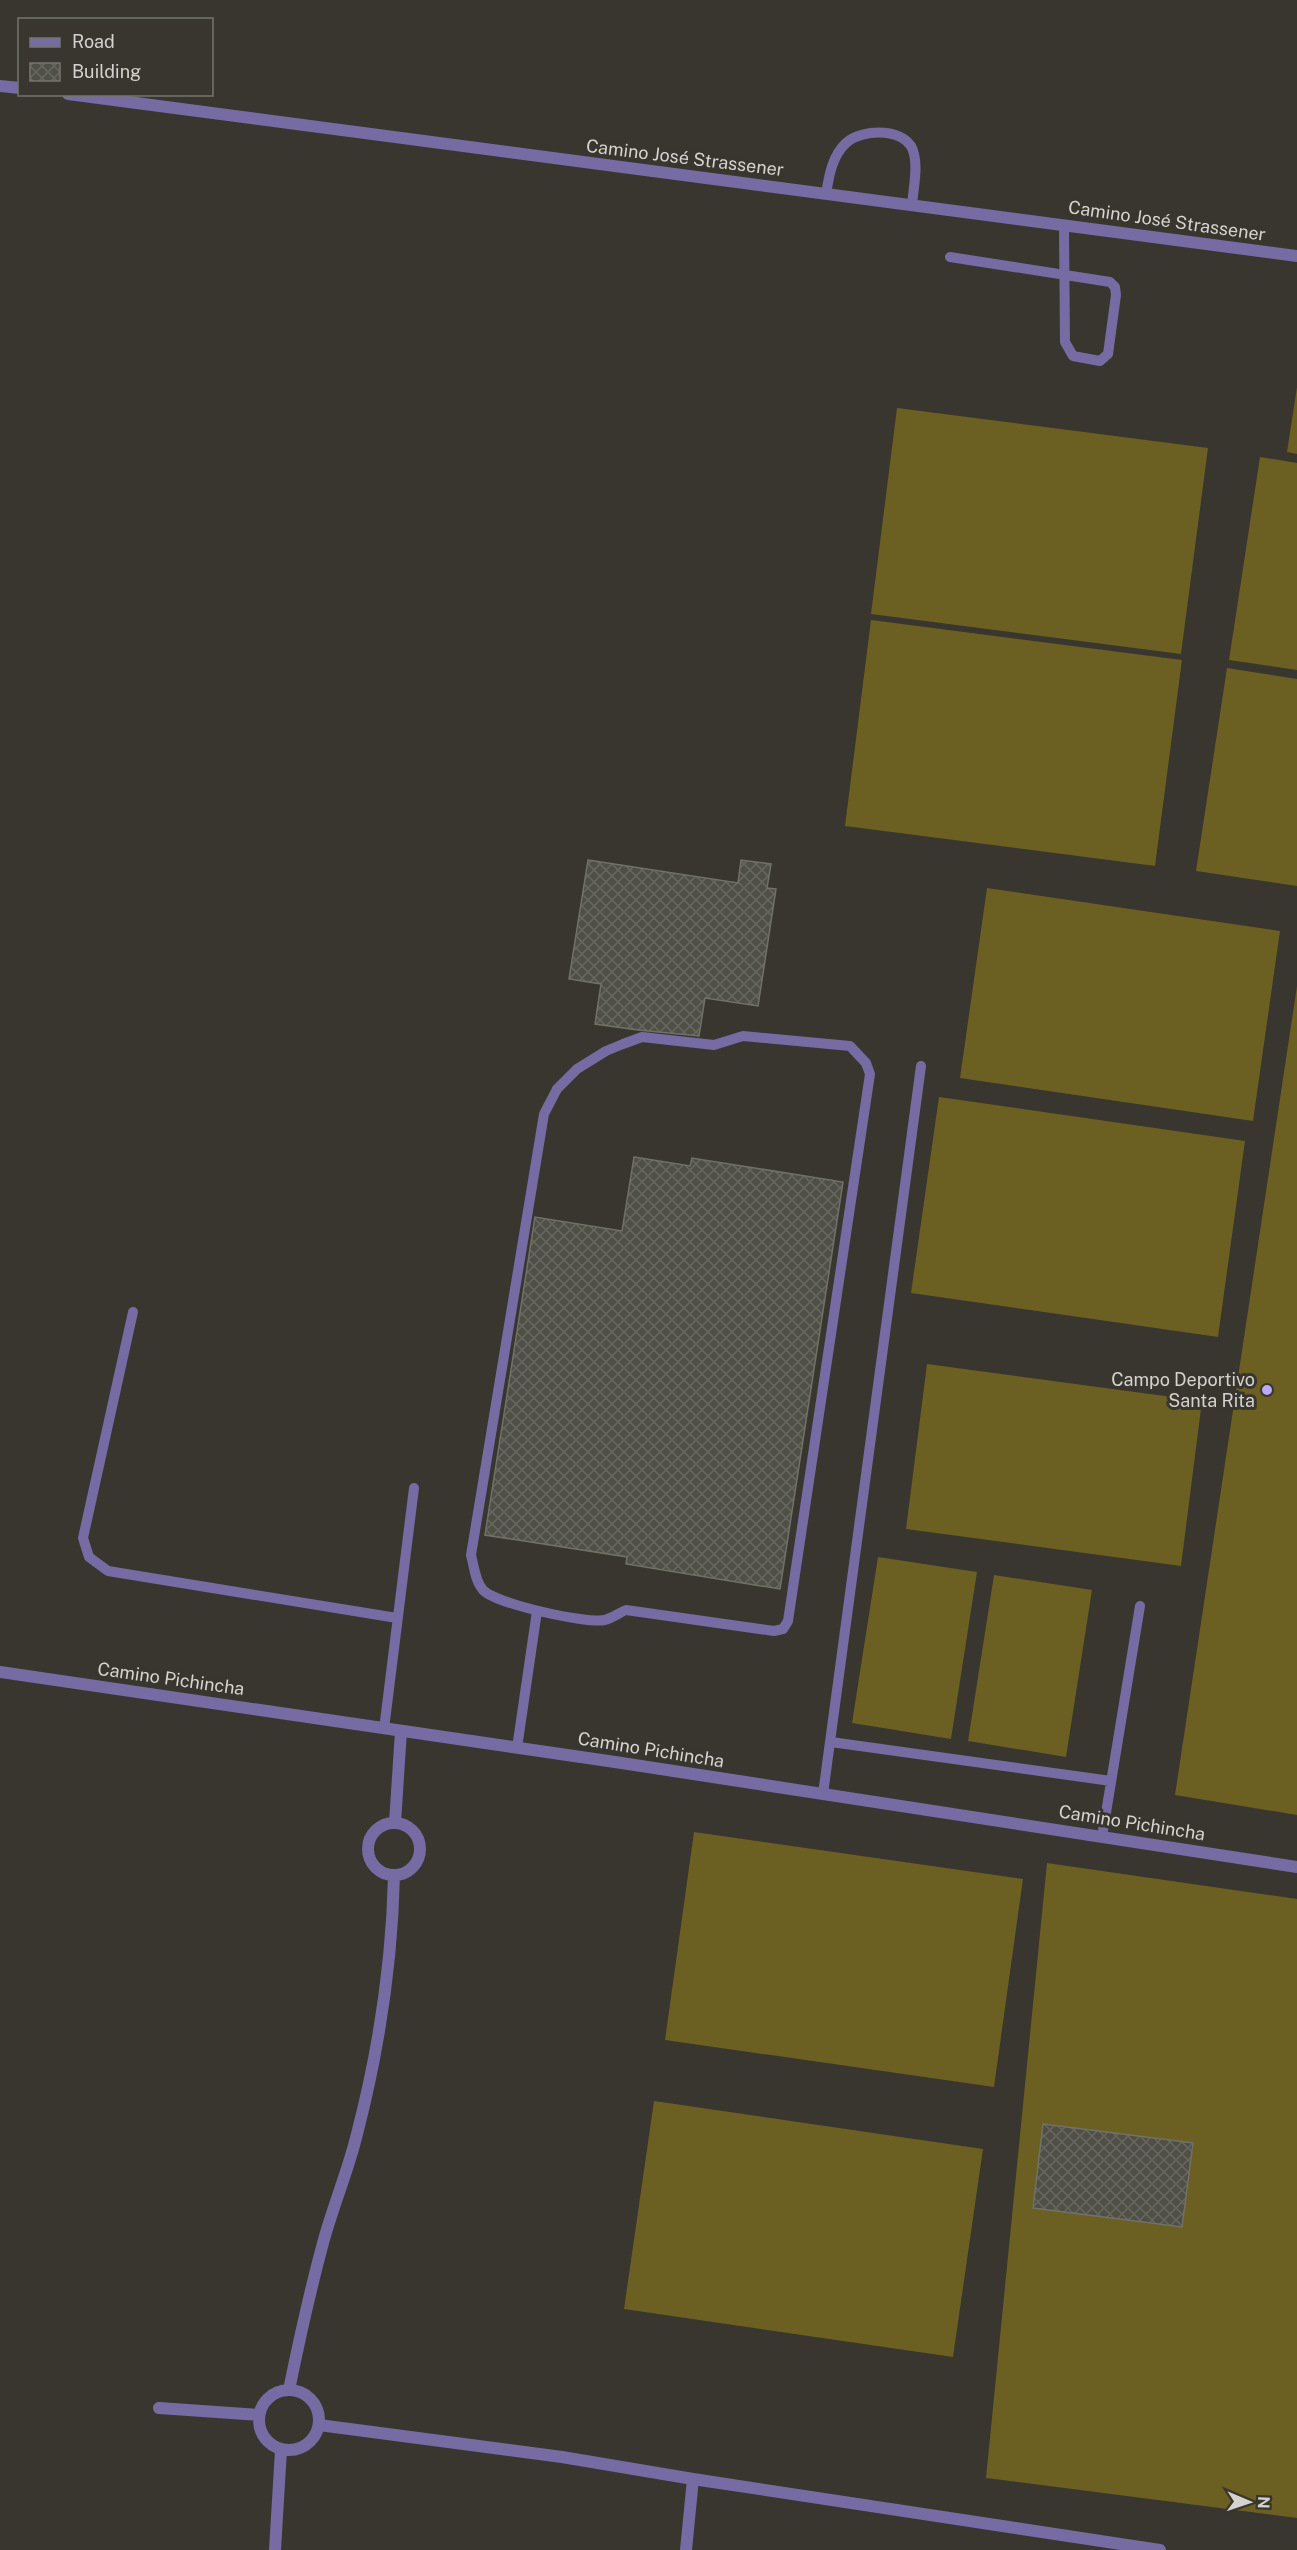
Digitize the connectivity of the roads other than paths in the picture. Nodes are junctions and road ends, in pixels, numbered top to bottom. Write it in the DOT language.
graph roads {
  1 [pos="0,86"];
  2 [pos="18,88"];
  3 [pos="83,96"];
  4 [pos="826,194"];
  5 [pos="912,206"];
  6 [pos="1064,226"];
  7 [pos="1297,256"];
  8 [pos="950,257"];
  9 [pos="1065,275"];
  10 [pos="921,1066"];
  11 [pos="133,1312"];
  12 [pos="414,1488"];
  13 [pos="1140,1606"];
  14 [pos="537,1611"];
  15 [pos="397,1618"];
  16 [pos="0,1672"];
  17 [pos="384,1729"];
  18 [pos="400,1731"];
  19 [pos="831,1742"];
  20 [pos="517,1748"];
  21 [pos="1111,1781"];
  22 [pos="824,1794"];
  23 [pos="395,1822"];
  24 [pos="1102,1837"];
  25 [pos="1297,1867"];
  26 [pos="394,1876"];
  27 [pos="289,2390"];
  28 [pos="159,2408"];
  29 [pos="260,2415"];
  30 [pos="319,2425"];
  31 [pos="281,2450"];
  32 [pos="693,2479"];
  33 [pos="275,2550"];
  34 [pos="686,2550"];
  35 [pos="1160,2550"];
  1 -- 2 [label="street"];
  3 -- 4 [label="street, Camino José Strassener"];
  4 -- 5 [label="street, Camino José Strassener"];
  4 -- 5 [label="lane"];
  5 -- 6 [label="street, Camino José Strassener"];
  6 -- 7 [label="street, Camino José Strassener"];
  6 -- 9 [label="lane"];
  8 -- 9 [label="lane"];
  9 -- 9 [label="lane"];
  10 -- 19 [label="lane"];
  11 -- 15 [label="lane"];
  12 -- 15 [label="lane"];
  13 -- 21 [label="lane"];
  14 -- 14 [label="lane"];
  14 -- 20 [label="lane"];
  15 -- 17 [label="lane"];
  16 -- 17 [label="street, Camino Pichincha"];
  17 -- 18 [label="street, Camino Pichincha"];
  18 -- 20 [label="street, Camino Pichincha"];
  18 -- 23 [label="street"];
  19 -- 21 [label="lane"];
  19 -- 22 [label="lane"];
  20 -- 22 [label="street, Camino Pichincha"];
  21 -- 24 [label="lane"];
  22 -- 24 [label="street, Camino Pichincha"];
  23 -- 26 [label="street"];
  23 -- 26 [label="street"];
  24 -- 25 [label="street, Camino Pichincha"];
  26 -- 27 [label="street"];
  27 -- 29 [label="street"];
  27 -- 30 [label="street"];
  28 -- 29 [label="street"];
  29 -- 31 [label="street"];
  30 -- 31 [label="street"];
  30 -- 32 [label="street"];
  31 -- 33 [label="street"];
  32 -- 34 [label="street"];
  32 -- 35 [label="street"];
}
